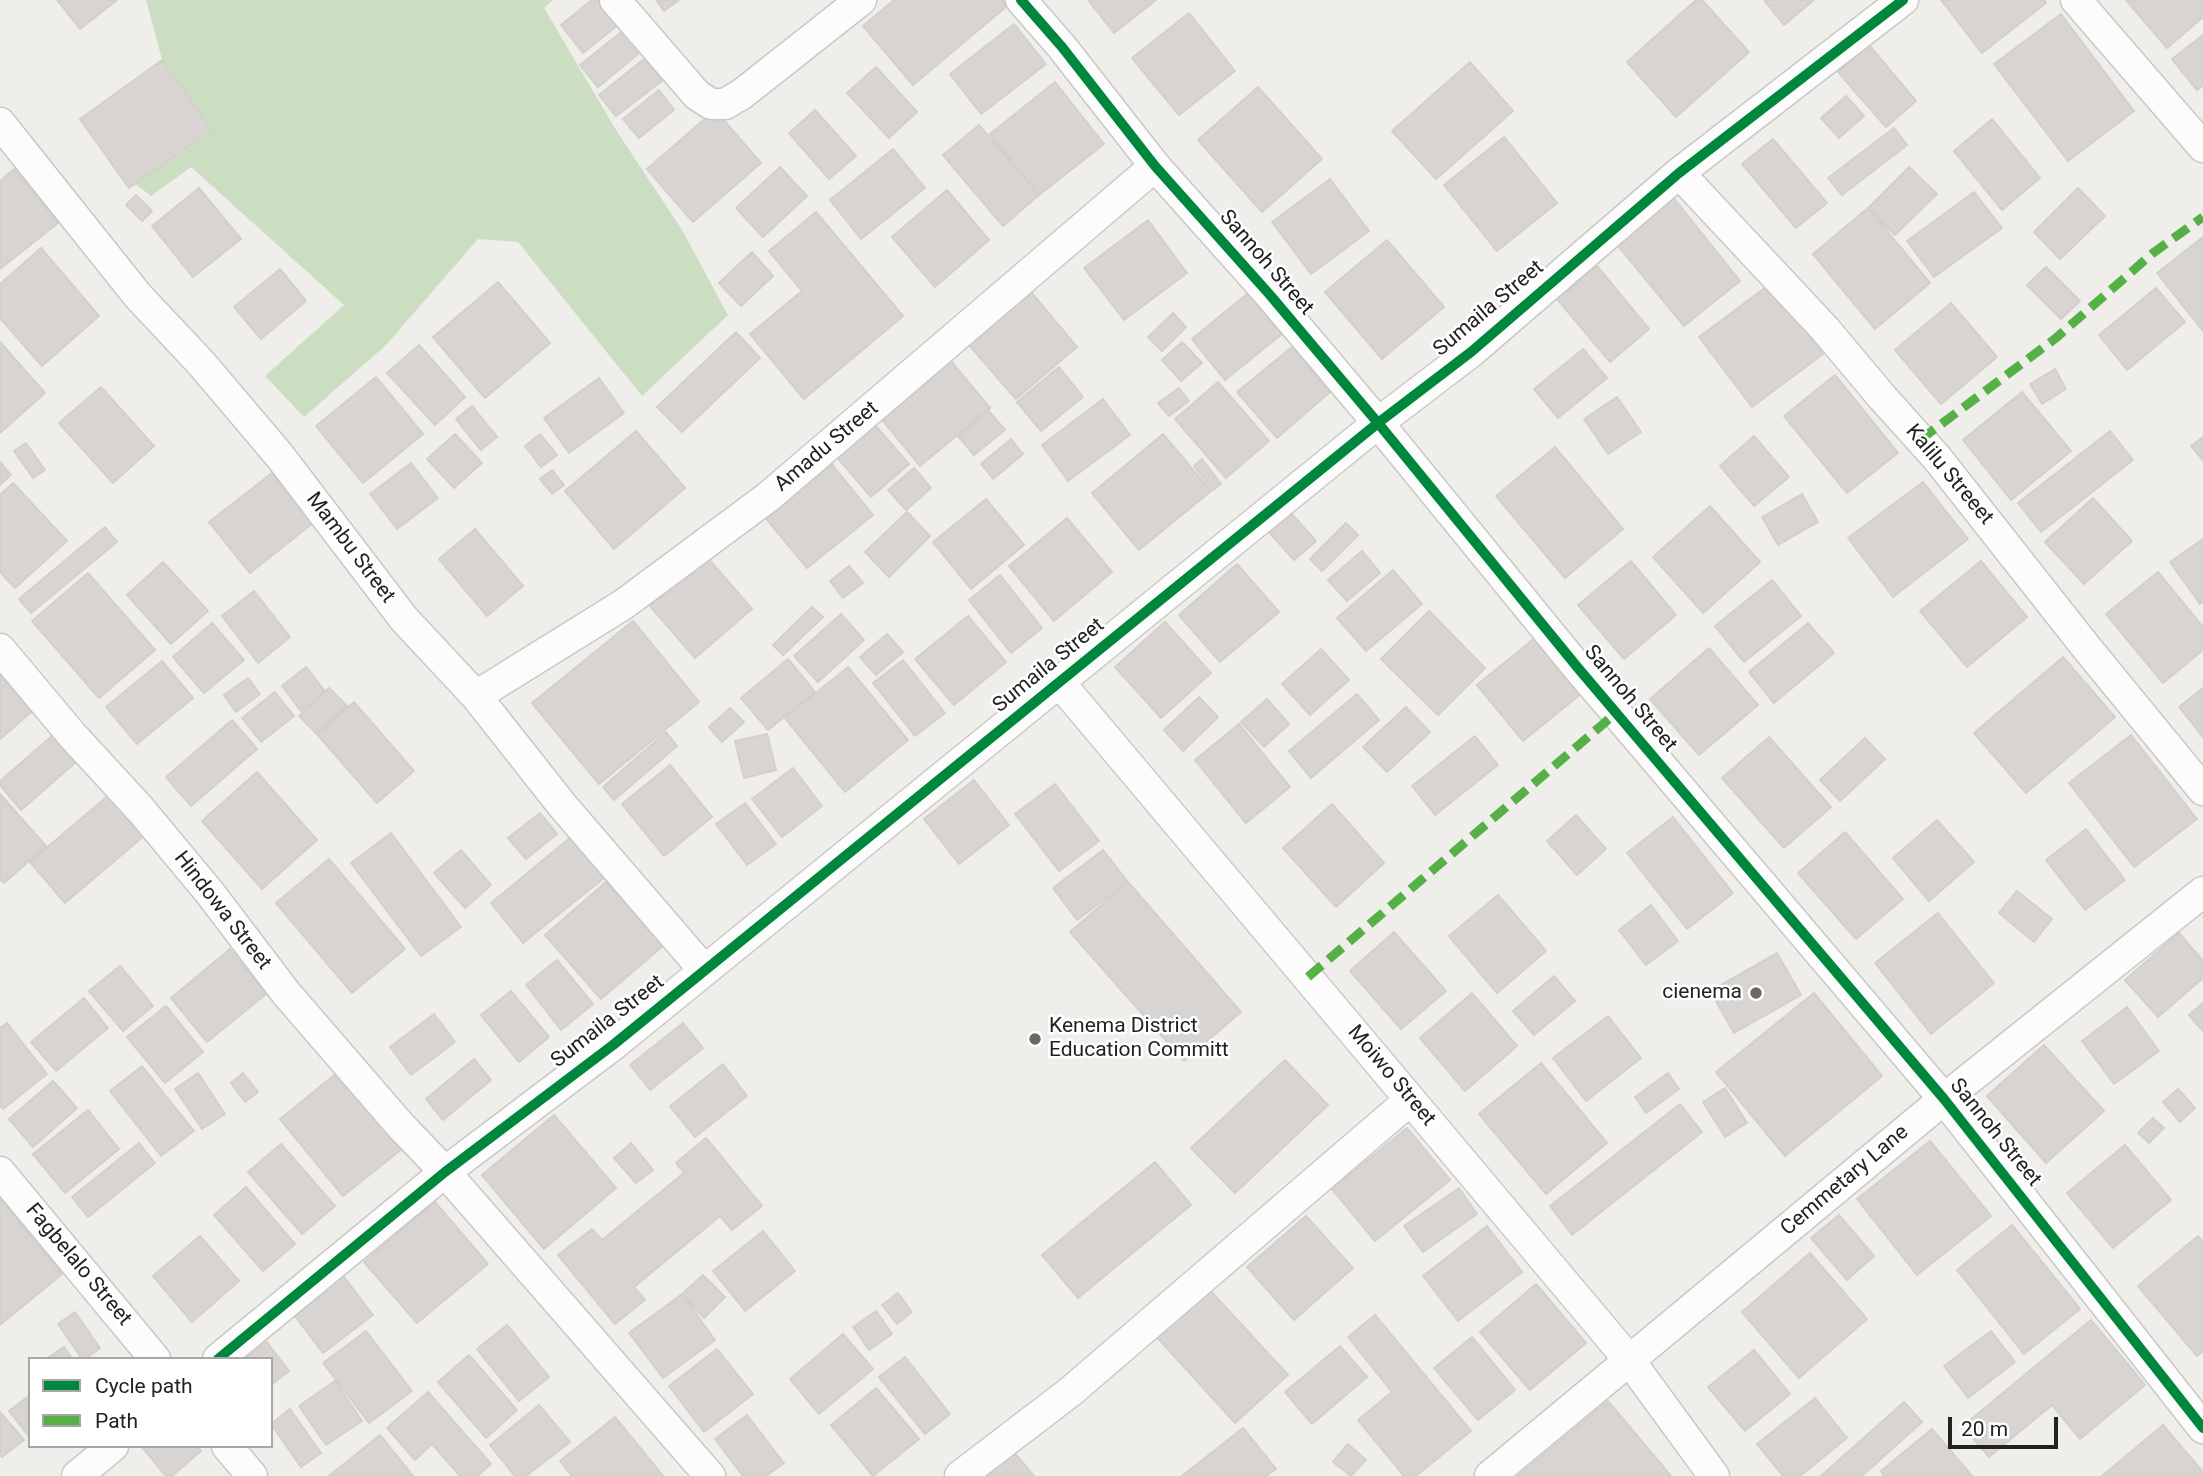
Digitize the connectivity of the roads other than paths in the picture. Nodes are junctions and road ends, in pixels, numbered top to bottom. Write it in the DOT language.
graph roads {
  1 [pos="615,0"];
  2 [pos="861,0"];
  3 [pos="1021,0"];
  4 [pos="1903,0"];
  5 [pos="2076,0"];
  6 [pos="0,123"];
  7 [pos="2203,147"];
  8 [pos="1154,166"];
  9 [pos="1679,173"];
  10 [pos="1378,423"];
  11 [pos="0,649"];
  12 [pos="1059,682"];
  13 [pos="476,696"];
  14 [pos="2203,790"];
  15 [pos="2203,892"];
  16 [pos="704,970"];
  17 [pos="1944,1099"];
  18 [pos="1410,1100"];
  19 [pos="0,1172"];
  20 [pos="445,1172"];
  21 [pos="153,1357"];
  22 [pos="220,1357"];
  23 [pos="1630,1361"];
  24 [pos="2203,1428"];
  25 [pos="111,1448"];
  26 [pos="229,1448"];
  27 [pos="77,1476"];
  28 [pos="252,1476"];
  29 [pos="710,1476"];
  30 [pos="960,1476"];
  31 [pos="1490,1476"];
  32 [pos="1714,1476"];
  1 -- 2 [label="street"];
  3 -- 8 [label="street, Sannoh Street"];
  4 -- 9 [label="street, Sumaila Street"];
  5 -- 7 [label="street"];
  6 -- 13 [label="street, Mambu Street"];
  8 -- 10 [label="street, Sannoh Street"];
  8 -- 13 [label="street, Amadu Street"];
  9 -- 10 [label="street, Sumaila Street"];
  9 -- 14 [label="street, Kalilu Streeet"];
  10 -- 12 [label="street, Sumaila Street"];
  10 -- 17 [label="street, Sannoh Street"];
  11 -- 20 [label="street, Hindowa Street"];
  12 -- 16 [label="street, Sumaila Street"];
  12 -- 18 [label="street, Moiwo Street"];
  13 -- 16 [label="street, Mambu Street"];
  15 -- 17 [label="street, Cemmetary Lane"];
  16 -- 20 [label="street, Sumaila Street"];
  17 -- 23 [label="street, Cemmetary Lane"];
  17 -- 24 [label="street, Sannoh Street"];
  18 -- 23 [label="street, Moiwo Street"];
  18 -- 30 [label="street"];
  19 -- 21 [label="street, Fagbelalo Street"];
  20 -- 22 [label="street, Sumaila Street"];
  20 -- 29 [label="street, Hindowa Street"];
  23 -- 31 [label="street, Cemmetary Lane"];
  23 -- 32 [label="street, Moiwo Street"];
  25 -- 27 [label="street"];
  26 -- 28 [label="street"];
}
